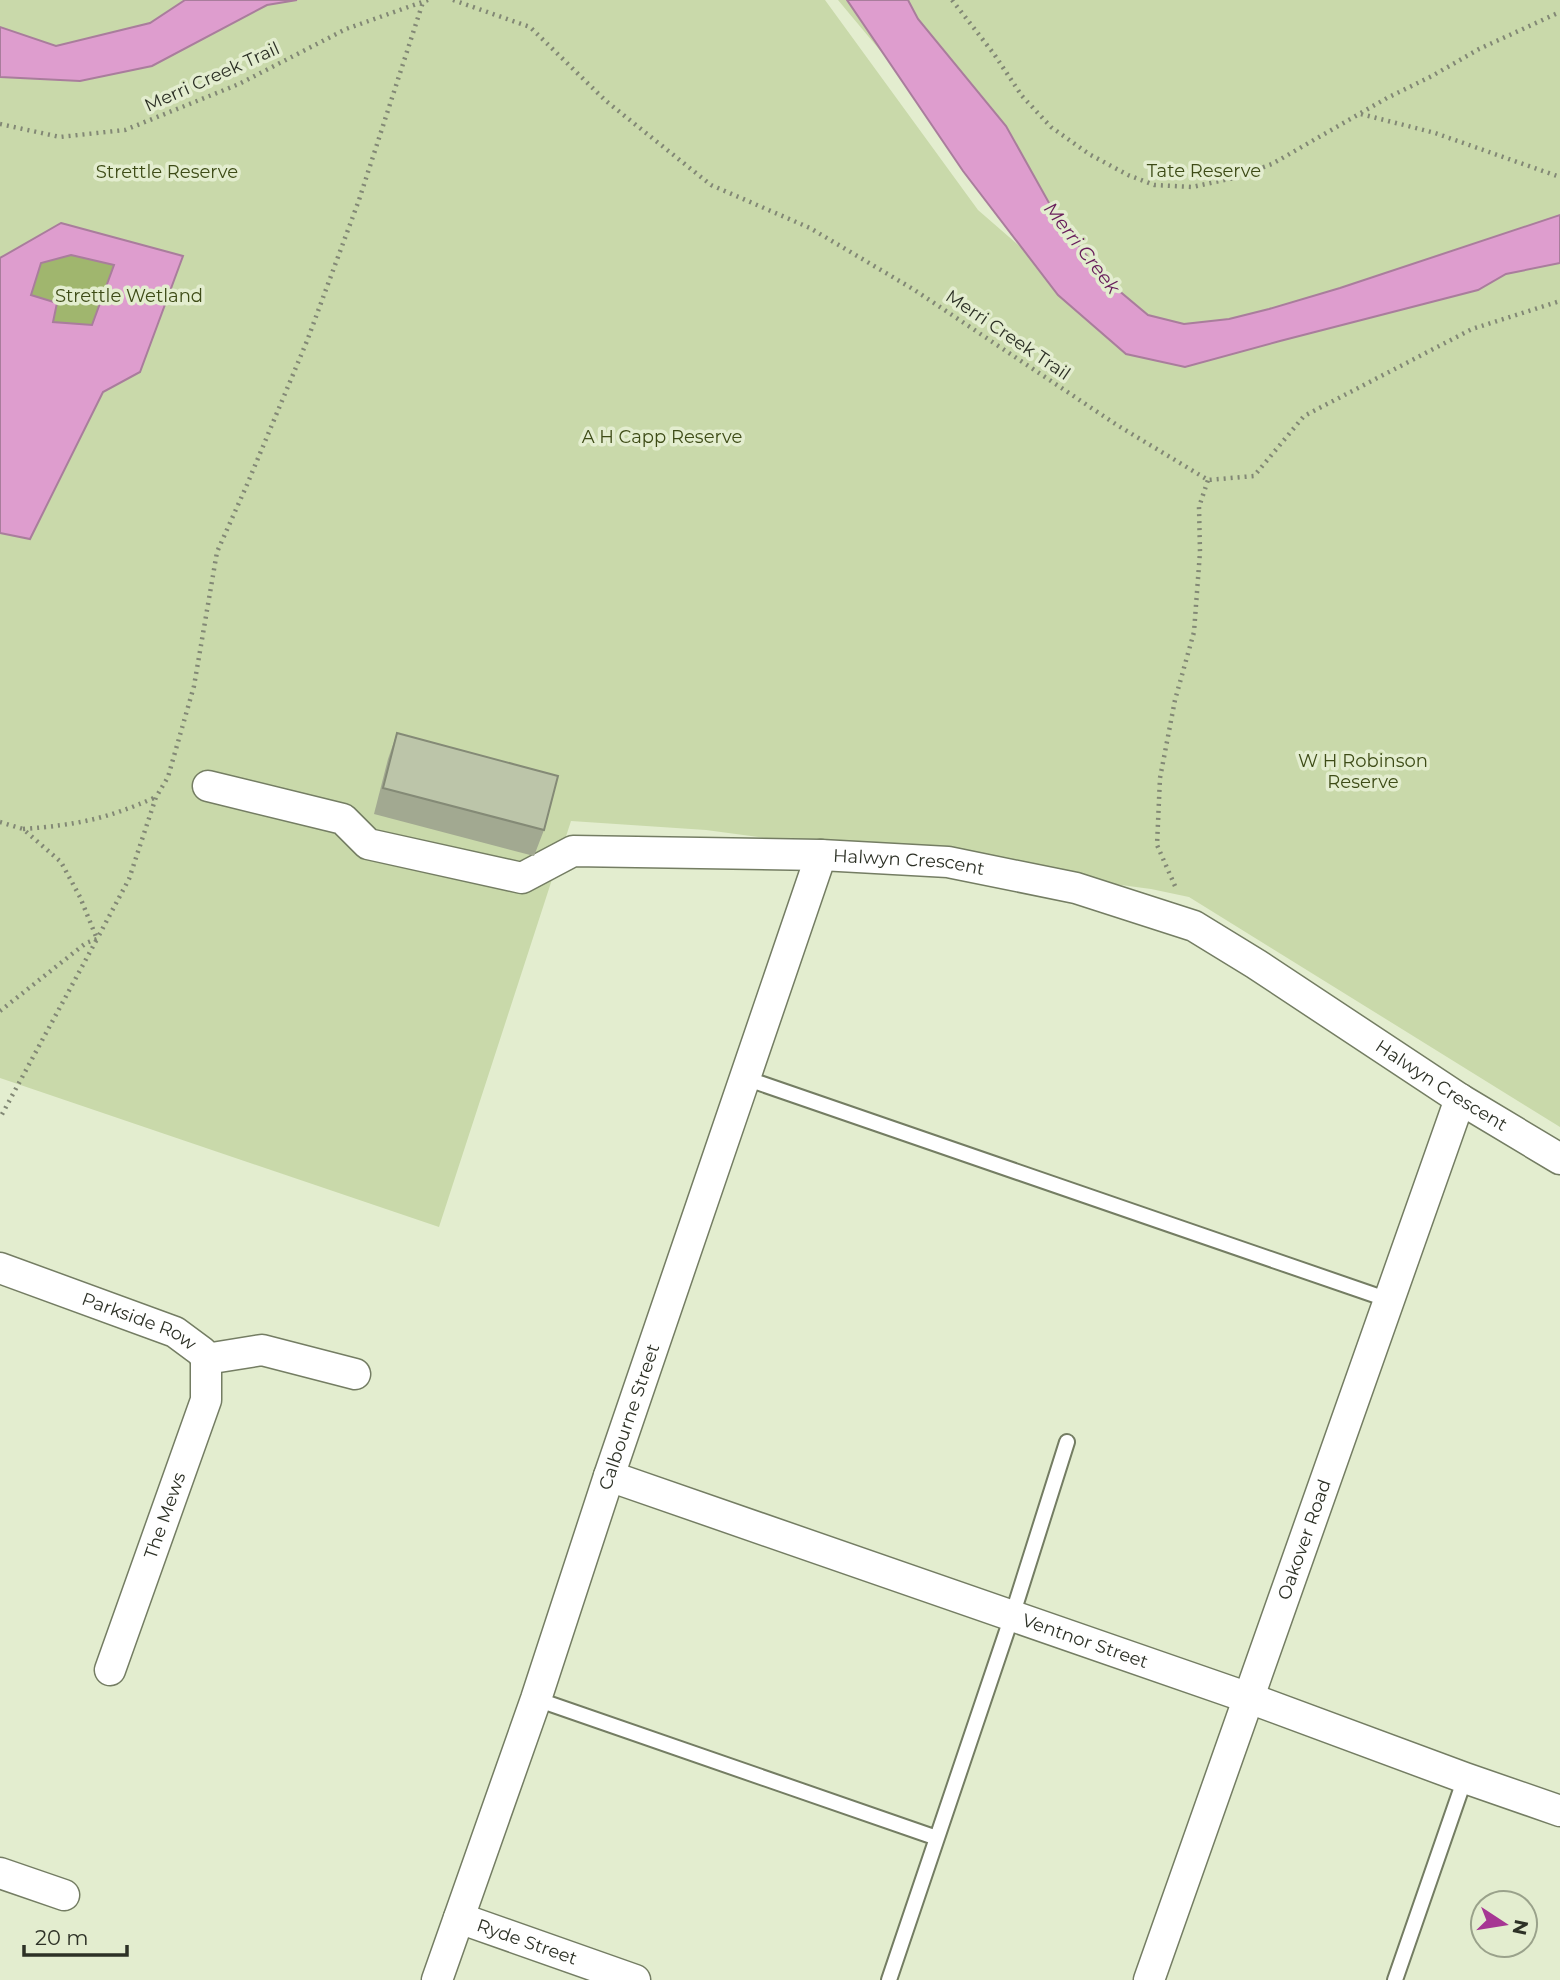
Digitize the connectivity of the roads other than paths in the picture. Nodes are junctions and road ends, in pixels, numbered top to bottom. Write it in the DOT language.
graph roads {
  1 [pos="208,786"];
  2 [pos="821,855"];
  3 [pos="745,1078"];
  4 [pos="1461,1099"];
  5 [pos="1560,1159"];
  6 [pos="0,1268"];
  7 [pos="1389,1300"];
  8 [pos="206,1359"];
  9 [pos="355,1374"];
  10 [pos="1067,1442"];
  11 [pos="609,1475"];
  12 [pos="1012,1616"];
  13 [pos="110,1670"];
  14 [pos="1249,1698"];
  15 [pos="536,1699"];
  16 [pos="1465,1778"];
  17 [pos="1560,1811"];
  18 [pos="937,1838"];
  19 [pos="0,1873"];
  20 [pos="64,1895"];
  21 [pos="459,1918"];
  22 [pos="438,1980"];
  23 [pos="635,1980"];
  24 [pos="889,1980"];
  25 [pos="1149,1980"];
  26 [pos="1395,1980"];
  1 -- 2 [label="street, Halwyn Crescent"];
  2 -- 3 [label="street, Calbourne Street"];
  2 -- 4 [label="street, Halwyn Crescent"];
  3 -- 7 [label="lane"];
  3 -- 11 [label="street, Calbourne Street"];
  4 -- 5 [label="street, Halwyn Crescent"];
  4 -- 7 [label="street, Oakover Road"];
  6 -- 8 [label="street, Parkside Row"];
  7 -- 14 [label="street, Oakover Road"];
  8 -- 9 [label="street, Parkside Row"];
  8 -- 13 [label="street, The Mews"];
  10 -- 12 [label="lane"];
  11 -- 12 [label="street, Ventnor Street"];
  11 -- 15 [label="street, Calbourne Street"];
  12 -- 14 [label="street, Ventnor Street"];
  12 -- 18 [label="lane"];
  14 -- 16 [label="street, Ventnor Street"];
  14 -- 25 [label="street, Oakover Road"];
  15 -- 18 [label="lane"];
  15 -- 21 [label="street, Calbourne Street"];
  16 -- 17 [label="street, Ventnor Street"];
  16 -- 26 [label="lane"];
  18 -- 24 [label="lane"];
  19 -- 20 [label="street"];
  21 -- 22 [label="street, Calbourne Street"];
  21 -- 23 [label="street, Ryde Street"];
}
